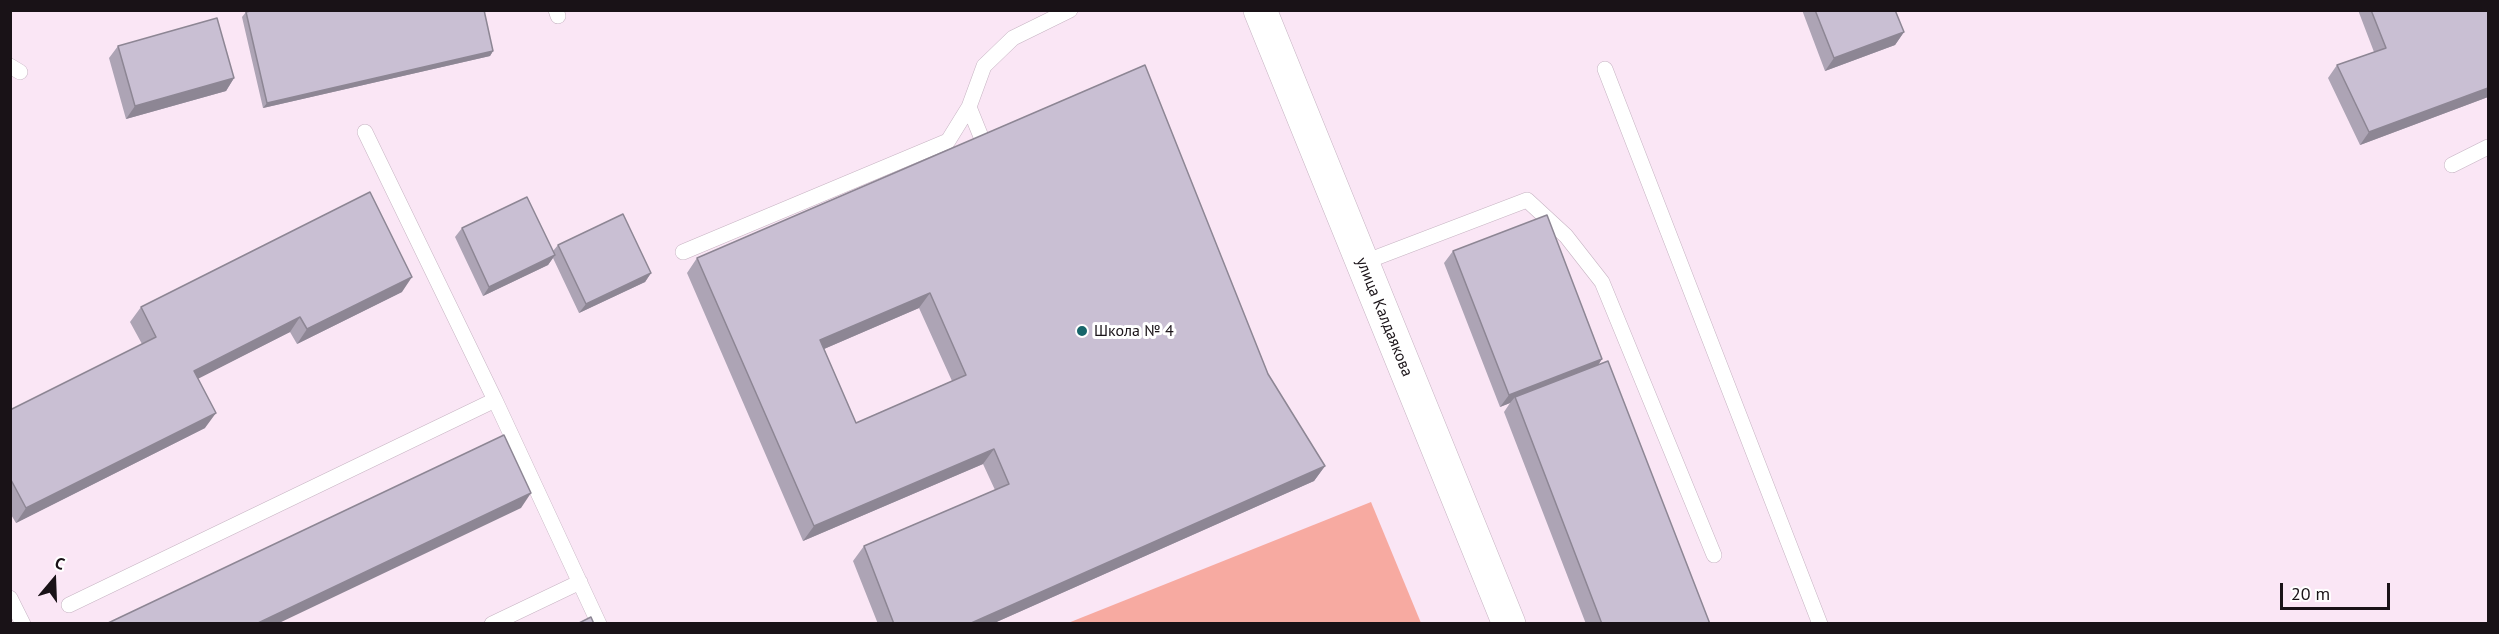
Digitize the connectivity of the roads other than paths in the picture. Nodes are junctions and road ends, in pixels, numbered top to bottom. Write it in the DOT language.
graph roads {
  1 [pos="1070,10"];
  2 [pos="1260,10"];
  3 [pos="1605,69"];
  4 [pos="969,107"];
  5 [pos="365,132"];
  6 [pos="2488,147"];
  7 [pos="2452,165"];
  8 [pos="995,172"];
  9 [pos="683,252"];
  10 [pos="1362,263"];
  11 [pos="495,400"];
  12 [pos="1714,555"];
  13 [pos="580,582"];
  14 [pos="10,598"];
  15 [pos="69,605"];
  16 [pos="23,624"];
  17 [pos="492,624"];
  18 [pos="599,624"];
  19 [pos="1509,624"];
  20 [pos="1820,624"];
  1 -- 4 [label="lane"];
  2 -- 10 [label="street, улица Калдаякова"];
  3 -- 20 [label="lane"];
  4 -- 8 [label="lane"];
  4 -- 9 [label="lane"];
  5 -- 11 [label="lane"];
  6 -- 7 [label="lane"];
  10 -- 12 [label="lane"];
  10 -- 19 [label="street, улица Калдаякова"];
  11 -- 13 [label="lane"];
  11 -- 15 [label="lane"];
  13 -- 17 [label="lane"];
  13 -- 18 [label="lane"];
  14 -- 16 [label="lane"];
}
